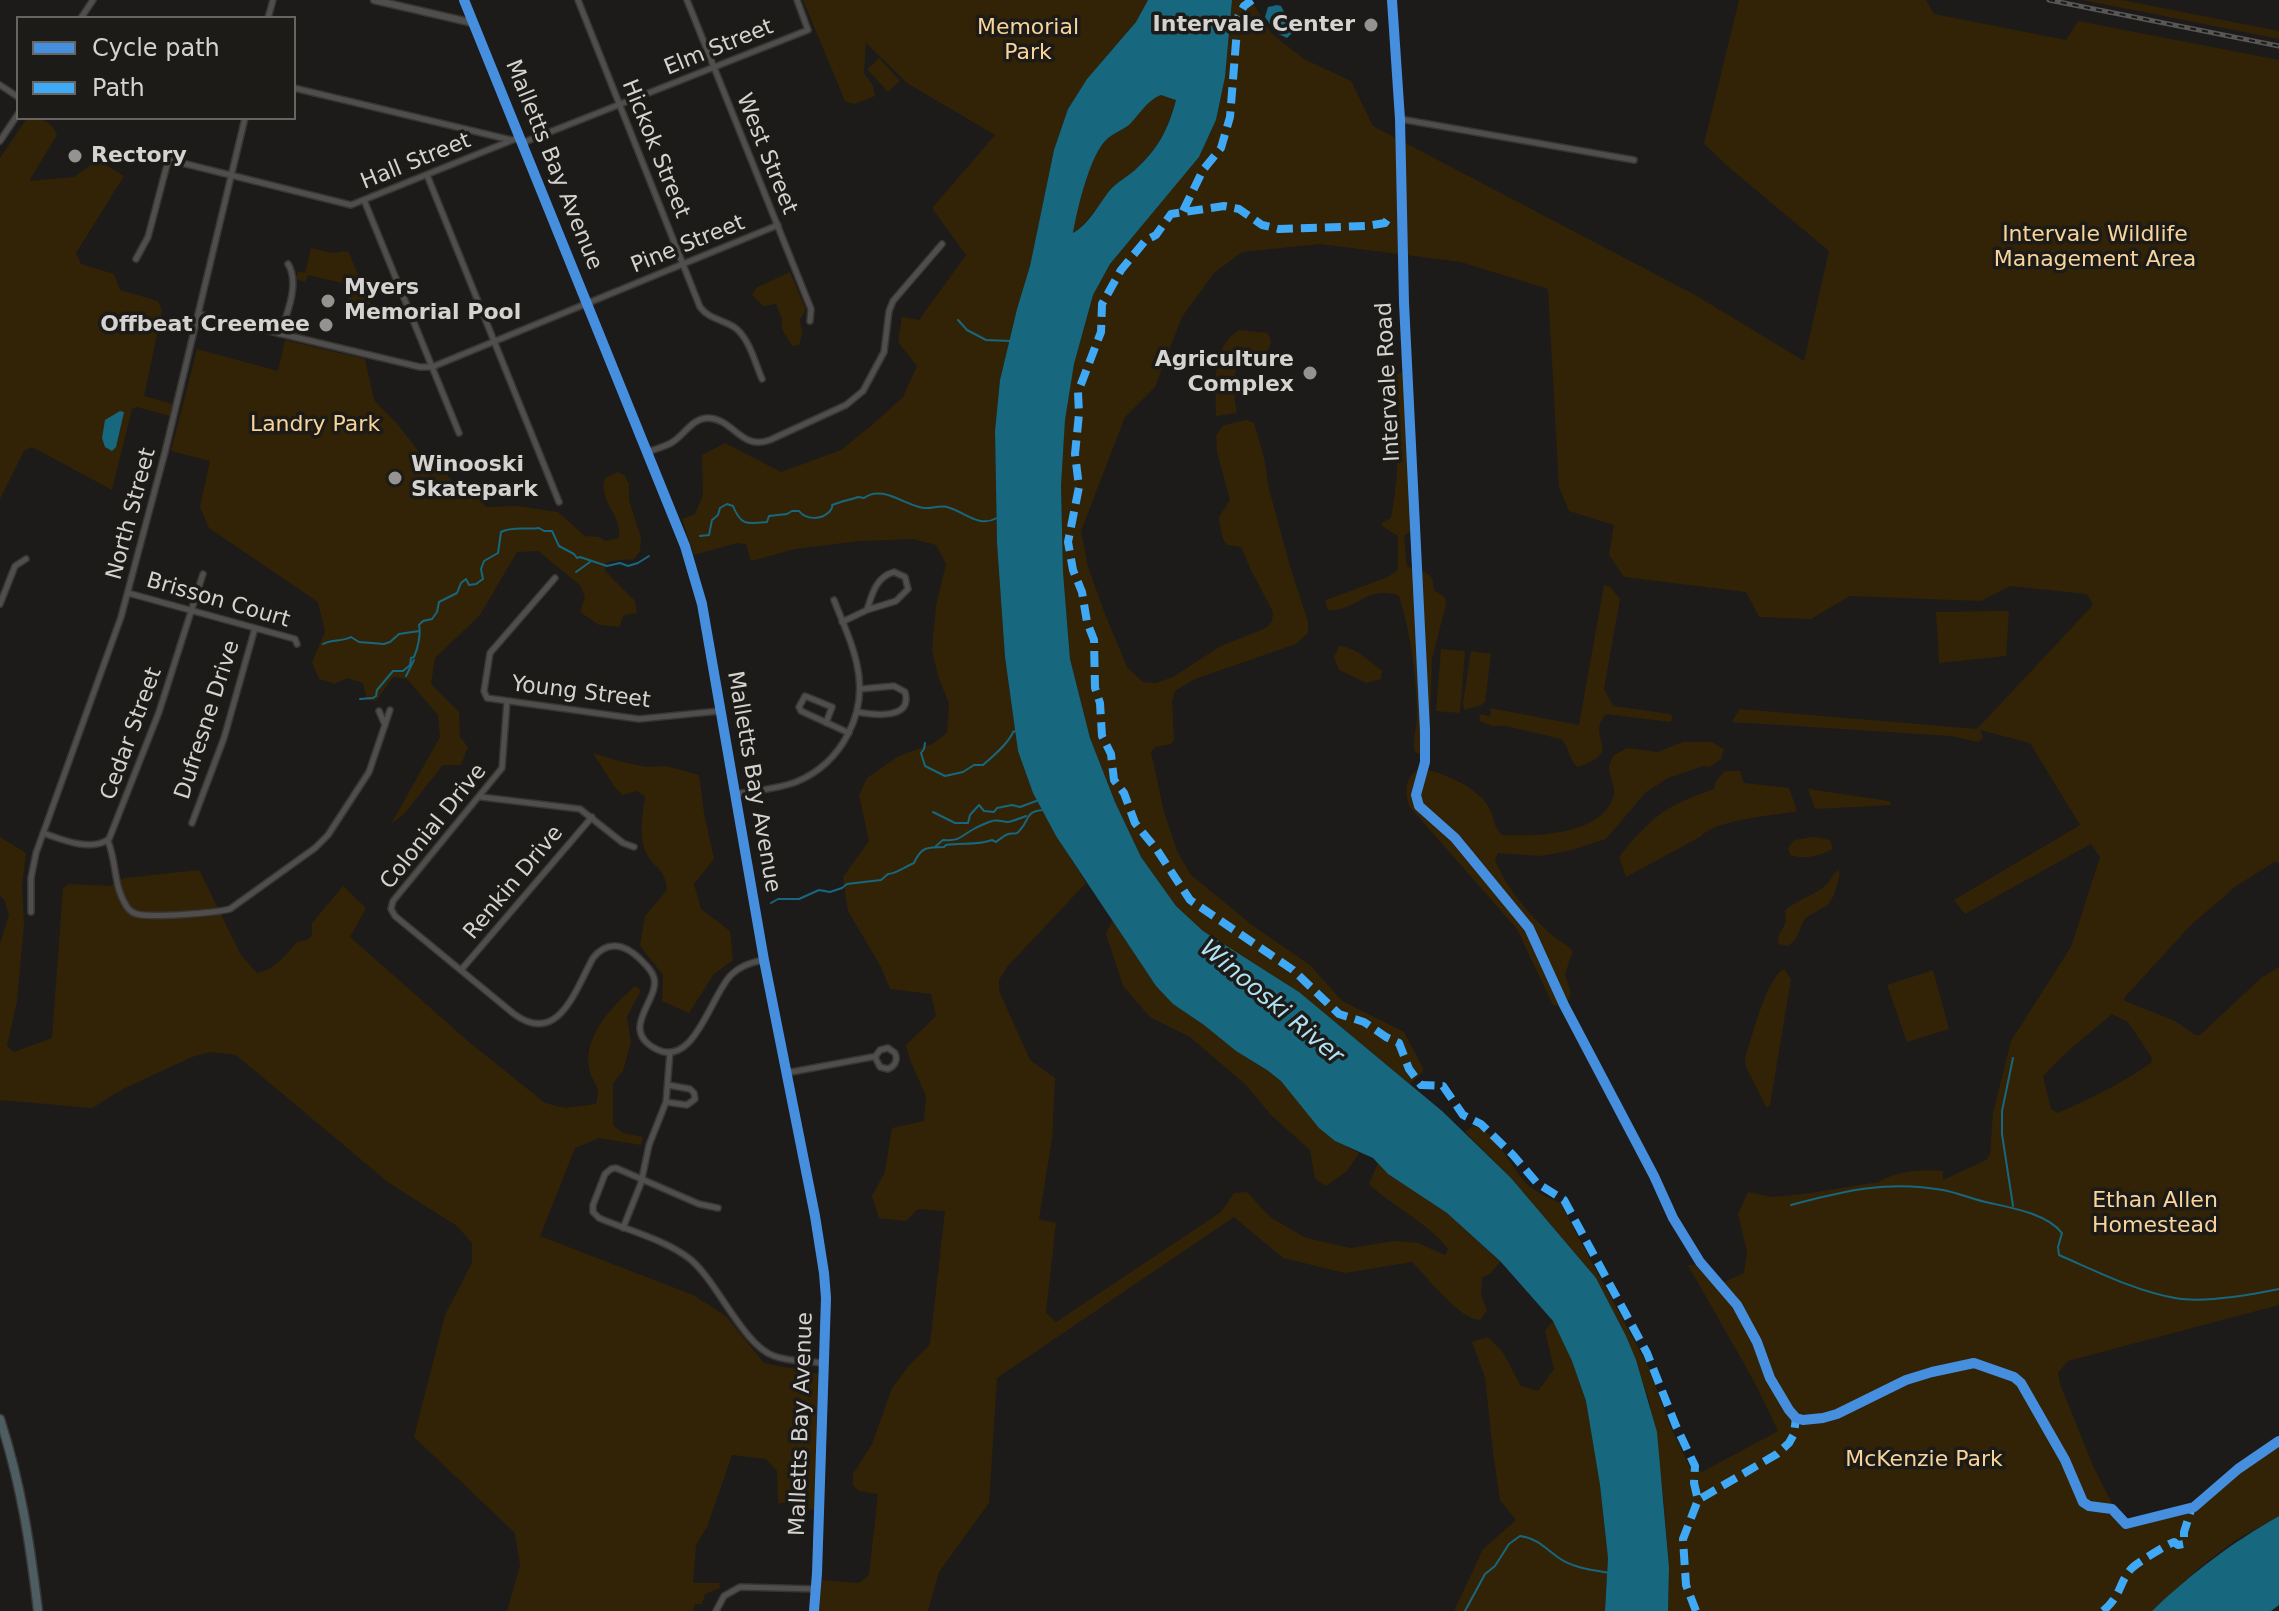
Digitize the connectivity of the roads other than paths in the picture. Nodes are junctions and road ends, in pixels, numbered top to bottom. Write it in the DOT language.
graph roads {
  1 [pos="374,0"];
  2 [pos="464,0"];
  3 [pos="578,0"];
  4 [pos="687,0"];
  5 [pos="797,0"];
  6 [pos="1392,0"];
  7 [pos="473,23"];
  8 [pos="714,67"];
  9 [pos="296,88"];
  10 [pos="620,104"];
  11 [pos="16,117"];
  12 [pos="1400,119"];
  13 [pos="245,120"];
  14 [pos="512,140"];
  15 [pos="521,140"];
  16 [pos="0,141"];
  17 [pos="1634,160"];
  18 [pos="427,175"];
  19 [pos="231,176"];
  20 [pos="364,200"];
  21 [pos="778,225"];
  22 [pos="942,244"];
  23 [pos="136,259"];
  24 [pos="288,264"];
  25 [pos="683,264"];
  26 [pos="588,303"];
  27 [pos="198,314"];
  28 [pos="810,321"];
  29 [pos="280,334"];
  30 [pos="495,341"];
  31 [pos="432,367"];
  32 [pos="762,379"];
  33 [pos="459,433"];
  34 [pos="648,452"];
  35 [pos="559,502"];
  36 [pos="26,559"];
  37 [pos="203,574"];
  38 [pos="555,578"];
  39 [pos="128,593"];
  40 [pos="834,600"];
  41 [pos="0,604"];
  42 [pos="192,610"];
  43 [pos="867,610"];
  44 [pos="842,622"];
  45 [pos="255,628"];
  46 [pos="297,644"];
  47 [pos="860,689"];
  48 [pos="507,701"];
  49 [pos="390,710"];
  50 [pos="379,711"];
  51 [pos="720,711"];
  52 [pos="857,712"];
  53 [pos="826,723"];
  54 [pos="385,726"];
  55 [pos="849,733"];
  56 [pos="1425,762"];
  57 [pos="735,794"];
  58 [pos="480,797"];
  59 [pos="592,817"];
  60 [pos="192,823"];
  61 [pos="43,833"];
  62 [pos="108,841"];
  63 [pos="634,847"];
  64 [pos="31,912"];
  65 [pos="764,960"];
  66 [pos="461,970"];
  67 [pos="670,1052"];
  68 [pos="875,1057"];
  69 [pos="785,1073"];
  70 [pos="668,1085"];
  71 [pos="666,1102"];
  72 [pos="642,1179"];
  73 [pos="718,1208"];
  74 [pos="623,1228"];
  75 [pos="824,1363"];
  76 [pos="0,1419"];
  77 [pos="816,1589"];
  78 [pos="38,1611"];
  79 [pos="716,1611"];
  80 [pos="814,1611"];
  1 -- 7 [label="street"];
  2 -- 7 [label="street, Malletts Bay Avenue"];
  3 -- 10 [label="street, Hickok Street"];
  4 -- 8 [label="street, West Street"];
  5 -- 8 [label="street, Elm Street"];
  6 -- 12 [label="street, Intervale Road"];
  7 -- 15 [label="street, Malletts Bay Avenue"];
  8 -- 10 [label="street, Elm Street"];
  8 -- 21 [label="street, West Street"];
  9 -- 14 [label="street"];
  10 -- 15 [label="street, Elm Street"];
  10 -- 25 [label="street, Hickok Street"];
  11 -- 16 [label="street"];
  12 -- 17 [label="street"];
  12 -- 56 [label="street, Intervale Road"];
  13 -- 19 [label="street, North Street"];
  14 -- 15 [label="street, Hall Street"];
  14 -- 18 [label="street, Hall Street"];
  15 -- 26 [label="street, Malletts Bay Avenue"];
  18 -- 20 [label="street, Hall Street"];
  18 -- 30 [label="street"];
  19 -- 20 [label="street, Hall Street"];
  19 -- 23 [label="street, Hall Street"];
  19 -- 27 [label="street, North Street"];
  20 -- 31 [label="street"];
  21 -- 25 [label="street, Pine Street"];
  21 -- 28 [label="street, West Street"];
  22 -- 34 [label="street"];
  24 -- 29 [label="street"];
  25 -- 26 [label="street, Pine Street"];
  25 -- 32 [label="street, Hickok Street"];
  26 -- 30 [label="street, Pine Street"];
  26 -- 34 [label="street, Malletts Bay Avenue"];
  27 -- 29 [label="street"];
  27 -- 39 [label="street, North Street"];
  29 -- 31 [label="street"];
  30 -- 31 [label="street, Pine Street"];
  30 -- 35 [label="street"];
  31 -- 33 [label="street"];
  34 -- 51 [label="street, Malletts Bay Avenue"];
  36 -- 41 [label="street"];
  37 -- 42 [label="street, Cedar Street"];
  38 -- 48 [label="street, Young Street"];
  39 -- 42 [label="street, Brisson Court"];
  39 -- 61 [label="street, North Street"];
  40 -- 44 [label="street"];
  42 -- 45 [label="street, Brisson Court"];
  42 -- 62 [label="street, Cedar Street"];
  43 -- 43 [label="street"];
  43 -- 44 [label="street"];
  44 -- 47 [label="street"];
  45 -- 46 [label="street, Brisson Court"];
  45 -- 60 [label="street, Dufresne Drive"];
  47 -- 52 [label="street"];
  47 -- 52 [label="street"];
  48 -- 51 [label="street, Young Street"];
  48 -- 58 [label="street, Colonial Drive"];
  49 -- 54 [label="street"];
  50 -- 54 [label="street"];
  51 -- 57 [label="street, Malletts Bay Avenue"];
  52 -- 55 [label="street"];
  53 -- 53 [label="street"];
  53 -- 55 [label="street"];
  54 -- 62 [label="street"];
  55 -- 57 [label="street"];
  57 -- 65 [label="street, Malletts Bay Avenue"];
  58 -- 59 [label="street"];
  58 -- 66 [label="street, Colonial Drive"];
  59 -- 63 [label="street"];
  59 -- 66 [label="street, Renkin Drive"];
  61 -- 62 [label="street"];
  61 -- 64 [label="street, North Street"];
  65 -- 67 [label="street"];
  65 -- 69 [label="street, Malletts Bay Avenue"];
  66 -- 67 [label="street, Colonial Drive"];
  67 -- 70 [label="street"];
  68 -- 68 [label="street"];
  68 -- 69 [label="street"];
  69 -- 75 [label="street, Malletts Bay Avenue"];
  70 -- 71 [label="street"];
  70 -- 71 [label="street"];
  71 -- 72 [label="street"];
  72 -- 73 [label="street"];
  72 -- 74 [label="street"];
  72 -- 74 [label="street"];
  74 -- 75 [label="street"];
  75 -- 77 [label="street, Malletts Bay Avenue"];
  76 -- 78 [label="highway"];
  77 -- 79 [label="street"];
  77 -- 80 [label="street, Malletts Bay Avenue"];
}
